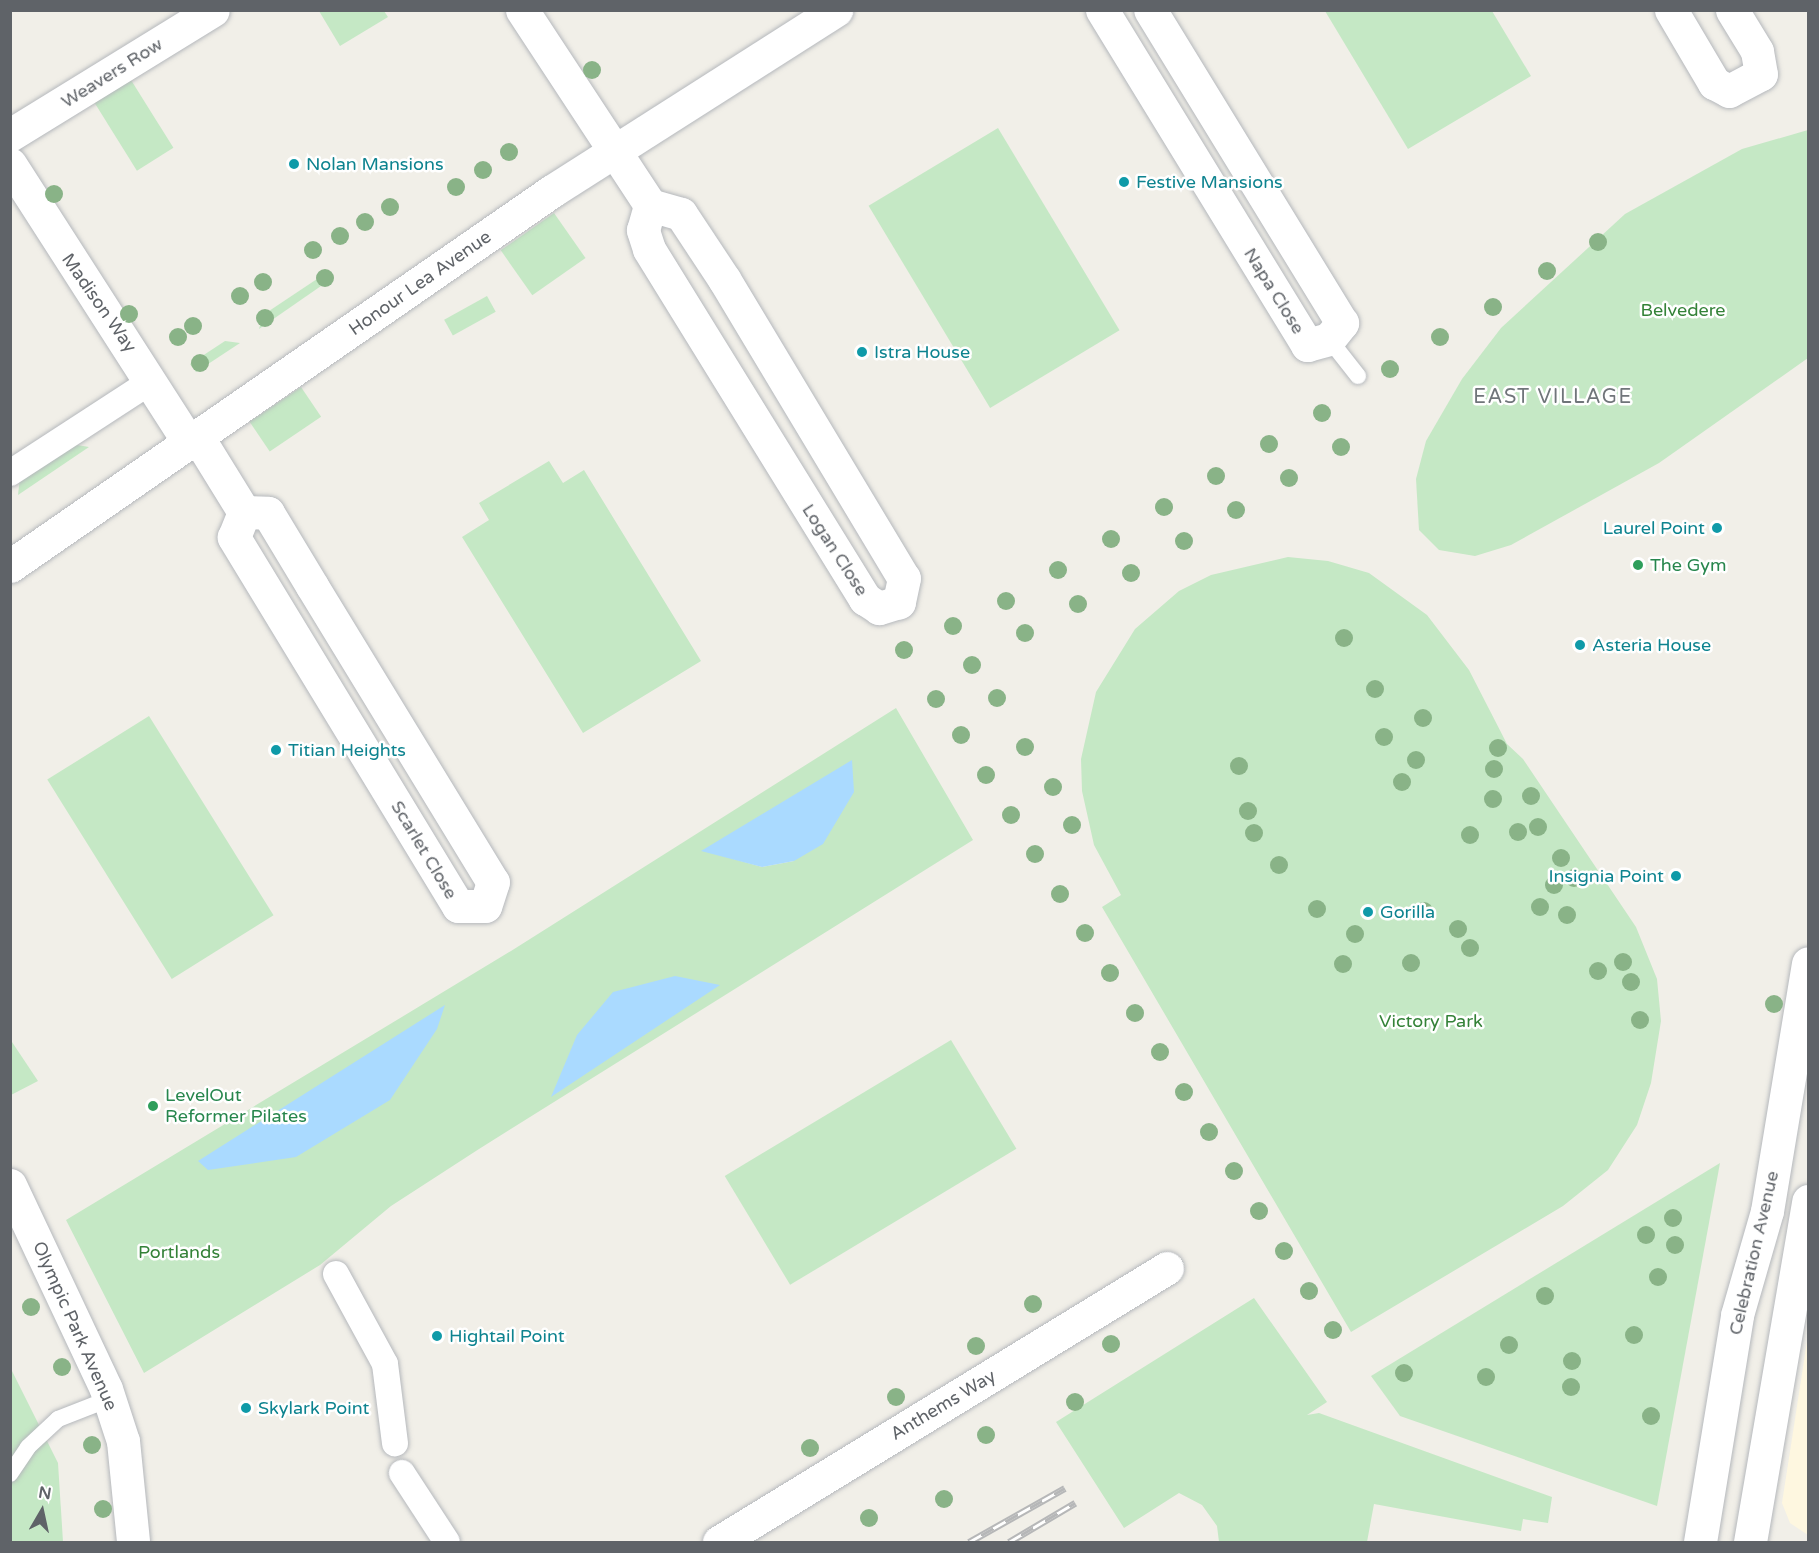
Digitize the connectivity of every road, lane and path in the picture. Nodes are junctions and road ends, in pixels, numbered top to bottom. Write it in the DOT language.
graph roads {
  1 [pos="213,10"];
  2 [pos="522,10"];
  3 [pos="836,10"];
  4 [pos="1101,10"];
  5 [pos="1150,10"];
  6 [pos="1671,10"];
  7 [pos="1732,10"];
  8 [pos="10,135"];
  9 [pos="610,153"];
  10 [pos="10,164"];
  11 [pos="650,205"];
  12 [pos="1329,339"];
  13 [pos="1359,376"];
  14 [pos="141,388"];
  15 [pos="193,438"];
  16 [pos="10,473"];
  17 [pos="244,512"];
  18 [pos="10,566"];
  19 [pos="1809,963"];
  20 [pos="1806,997"];
  21 [pos="10,1185"];
  22 [pos="1809,1201"];
  23 [pos="1167,1268"];
  24 [pos="336,1274"];
  25 [pos="109,1399"];
  26 [pos="395,1443"];
  27 [pos="402,1473"];
  28 [pos="10,1474"];
  29 [pos="133,1542"];
  30 [pos="447,1542"];
  31 [pos="719,1542"];
  32 [pos="1700,1542"];
  33 [pos="1750,1542"];
  1 -- 8 [label="street, Weavers Row"];
  2 -- 9 [label="street"];
  3 -- 9 [label="street, Honour Lea Avenue"];
  4 -- 12 [label="street, Napa Close"];
  5 -- 12 [label="street, Napa Close"];
  6 -- 7 [label="street"];
  9 -- 11 [label="street"];
  9 -- 15 [label="street, Honour Lea Avenue"];
  10 -- 15 [label="street, Madison Way"];
  11 -- 11 [label="street, Logan Close"];
  12 -- 13 [label="lane"];
  14 -- 16 [label="street"];
  15 -- 17 [label="street"];
  15 -- 18 [label="street, Honour Lea Avenue"];
  17 -- 17 [label="street, Scarlet Close"];
  19 -- 20 [label="street, Celebration Avenue"];
  20 -- 32 [label="street, Celebration Avenue"];
  21 -- 25 [label="street, Olympic Park Avenue"];
  22 -- 33 [label="street"];
  23 -- 31 [label="street, Anthems Way"];
  24 -- 26 [label="street"];
  25 -- 28 [label="lane"];
  25 -- 29 [label="street, Olympic Park Avenue"];
  27 -- 30 [label="street"];
}
